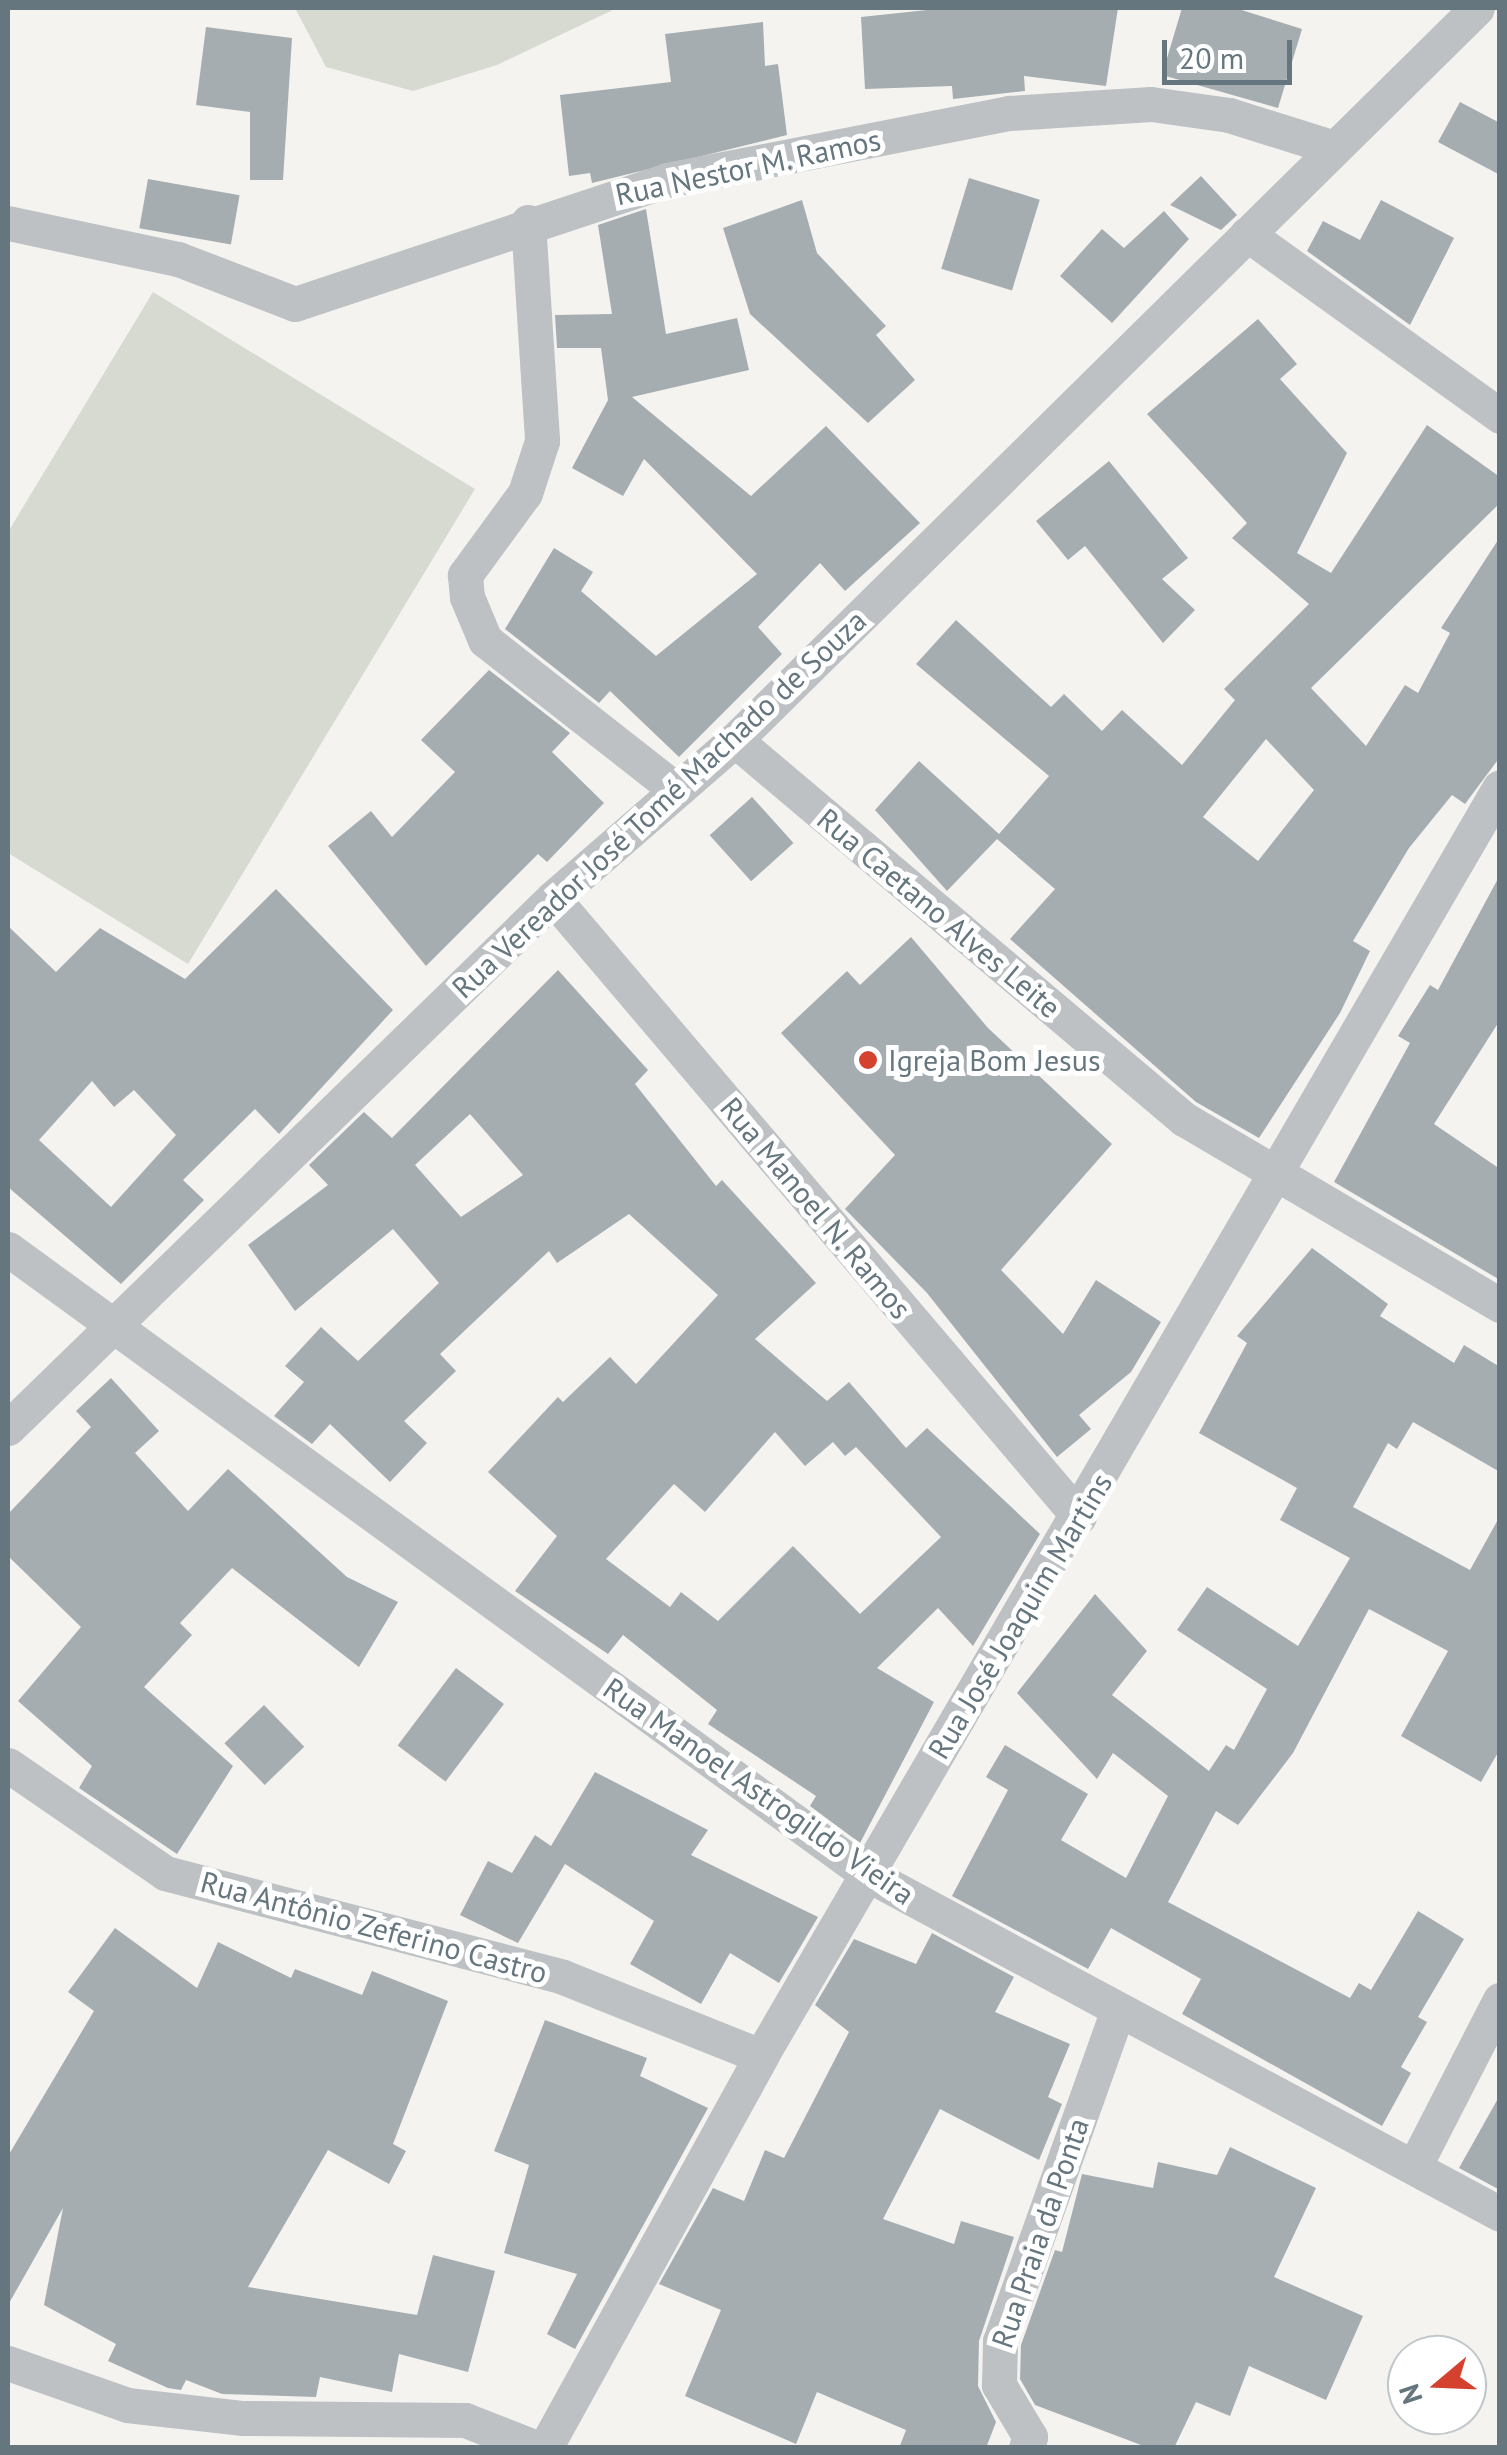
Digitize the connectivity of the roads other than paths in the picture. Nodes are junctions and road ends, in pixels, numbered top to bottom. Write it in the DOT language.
graph roads {
  1 [pos="1477,8"];
  2 [pos="1331,148"];
  3 [pos="528,222"];
  4 [pos="8,223"];
  5 [pos="1248,234"];
  6 [pos="1500,416"];
  7 [pos="735,740"];
  8 [pos="1500,786"];
  9 [pos="676,790"];
  10 [pos="553,898"];
  11 [pos="1278,1178"];
  12 [pos="8,1250"];
  13 [pos="1500,1305"];
  14 [pos="113,1330"];
  15 [pos="8,1428"];
  16 [pos="1079,1517"];
  17 [pos="8,1766"];
  18 [pos="867,1874"];
  19 [pos="1500,2000"];
  20 [pos="1116,2014"];
  21 [pos="760,2056"];
  22 [pos="1414,2167"];
  23 [pos="1500,2214"];
  24 [pos="8,2363"];
  25 [pos="537,2448"];
  26 [pos="545,2448"];
  27 [pos="1026,2448"];
  1 -- 2 [label="street, Rua Vereador José Tomé Machado de Souza"];
  2 -- 3 [label="street, Rua Nestor M. Ramos"];
  2 -- 5 [label="street, Rua Vereador José Tomé Machado de Souza"];
  3 -- 4 [label="street, Rua Nestor M. Ramos"];
  3 -- 9 [label="street"];
  5 -- 6 [label="street"];
  5 -- 7 [label="street, Rua Vereador José Tomé Machado de Souza"];
  7 -- 9 [label="street, Rua Vereador José Tomé Machado de Souza"];
  7 -- 11 [label="street, Rua Caetano Alves Leite"];
  8 -- 11 [label="street, Rua José Joaquim Martins"];
  9 -- 10 [label="street, Rua Vereador José Tomé Machado de Souza"];
  10 -- 14 [label="street, Rua Vereador José Tomé Machado de Souza"];
  10 -- 16 [label="street, Rua Manoel N. Ramos"];
  11 -- 13 [label="street, Rua Caetano Alves Leite"];
  11 -- 16 [label="street, Rua José Joaquim Martins"];
  12 -- 14 [label="street, Rua Manoel Astrogildo Vieira"];
  14 -- 15 [label="street, Rua Vereador José Tomé Machado de Souza"];
  14 -- 18 [label="street, Rua Manoel Astrogildo Vieira"];
  16 -- 18 [label="street, Rua José Joaquim Martins"];
  17 -- 21 [label="street, Rua Antônio Zeferino Castro"];
  18 -- 20 [label="street, Rua Manoel Astrogildo Vieira"];
  18 -- 21 [label="street, Rua José Joaquim Martins"];
  19 -- 22 [label="street"];
  20 -- 22 [label="street, Rua Manoel Astrogildo Vieira"];
  20 -- 27 [label="street, Rua Praia da Ponta"];
  21 -- 26 [label="street, Rua José Joaquim Martins"];
  22 -- 23 [label="street, Rua Manoel Astrogildo Vieira"];
  24 -- 25 [label="street"];
}
